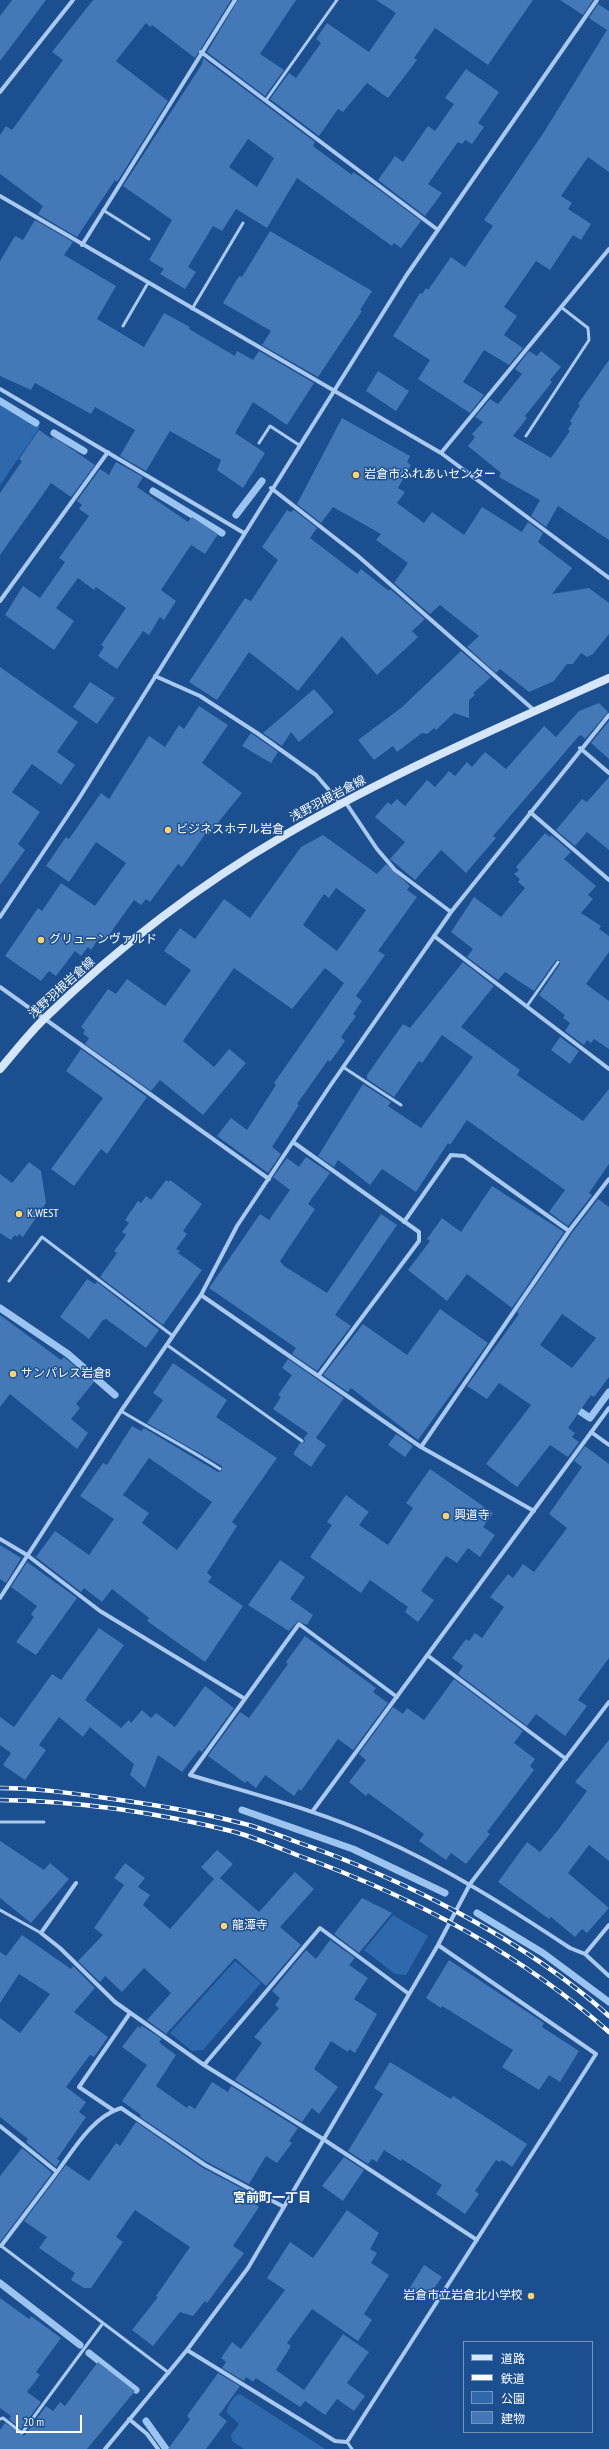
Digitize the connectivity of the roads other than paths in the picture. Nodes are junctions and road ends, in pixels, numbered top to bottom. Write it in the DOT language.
graph roads {
  1 [pos="73,0"];
  2 [pos="235,0"];
  3 [pos="337,0"];
  4 [pos="597,0"];
  5 [pos="201,52"];
  6 [pos="0,92"];
  7 [pos="266,100"];
  8 [pos="0,196"];
  9 [pos="103,210"];
  10 [pos="243,223"];
  11 [pos="438,230"];
  12 [pos="150,238"];
  13 [pos="82,245"];
  14 [pos="609,249"];
  15 [pos="148,283"];
  16 [pos="560,307"];
  17 [pos="192,309"];
  18 [pos="124,326"];
  19 [pos="0,389"];
  20 [pos="333,391"];
  21 [pos="526,436"];
  22 [pos="259,443"];
  23 [pos="299,445"];
  24 [pos="108,452"];
  25 [pos="441,453"];
  26 [pos="272,488"];
  27 [pos="244,533"];
  28 [pos="609,578"];
  29 [pos="0,601"];
  30 [pos="155,676"];
  31 [pos="609,678"];
  32 [pos="535,711"];
  33 [pos="609,715"];
  34 [pos="580,748"];
  35 [pos="609,772"];
  36 [pos="344,804"];
  37 [pos="530,812"];
  38 [pos="609,880"];
  39 [pos="451,912"];
  40 [pos="0,917"];
  41 [pos="434,936"];
  42 [pos="558,962"];
  43 [pos="0,987"];
  44 [pos="527,1006"];
  45 [pos="45,1018"];
  46 [pos="343,1066"];
  47 [pos="0,1069"];
  48 [pos="609,1069"];
  49 [pos="401,1105"];
  50 [pos="293,1142"];
  51 [pos="269,1179"];
  52 [pos="609,1179"];
  53 [pos="404,1222"];
  54 [pos="569,1231"];
  55 [pos="9,1281"];
  56 [pos="201,1295"];
  57 [pos="173,1336"];
  58 [pos="166,1345"];
  59 [pos="319,1375"];
  60 [pos="609,1408"];
  61 [pos="122,1411"];
  62 [pos="591,1432"];
  63 [pos="302,1441"];
  64 [pos="609,1445"];
  65 [pos="421,1447"];
  66 [pos="220,1469"];
  67 [pos="534,1511"];
  68 [pos="0,1539"];
  69 [pos="27,1555"];
  70 [pos="0,1598"];
  71 [pos="427,1655"];
  72 [pos="396,1697"];
  73 [pos="245,1699"];
  74 [pos="609,1702"];
  75 [pos="566,1758"];
  76 [pos="312,1812"];
  77 [pos="0,1822"];
  78 [pos="44,1822"];
  79 [pos="76,1884"];
  80 [pos="470,1884"];
  81 [pos="0,1910"];
  82 [pos="609,1925"];
  83 [pos="40,1933"];
  84 [pos="438,1945"];
  85 [pos="585,1954"];
  86 [pos="609,1976"];
  87 [pos="409,1994"];
  88 [pos="130,2013"];
  89 [pos="204,2065"];
  90 [pos="112,2110"];
  91 [pos="0,2126"];
  92 [pos="323,2139"];
  93 [pos="57,2172"];
  94 [pos="284,2207"];
  95 [pos="477,2240"];
  96 [pos="0,2246"];
  97 [pos="103,2323"];
  98 [pos="188,2350"];
  99 [pos="169,2373"];
  100 [pos="0,2419"];
  101 [pos="130,2419"];
  102 [pos="347,2442"];
  103 [pos="104,2449"];
  104 [pos="158,2449"];
  105 [pos="352,2449"];
  1 -- 6 [label="street"];
  2 -- 5 [label="street"];
  3 -- 7 [label="lane"];
  4 -- 11 [label="street"];
  5 -- 7 [label="street"];
  5 -- 9 [label="street"];
  7 -- 11 [label="street"];
  8 -- 13 [label="street"];
  9 -- 12 [label="lane"];
  9 -- 13 [label="street"];
  10 -- 17 [label="lane"];
  11 -- 20 [label="street"];
  13 -- 15 [label="street"];
  14 -- 16 [label="street"];
  15 -- 17 [label="street"];
  15 -- 18 [label="lane"];
  16 -- 21 [label="lane"];
  16 -- 25 [label="street"];
  17 -- 20 [label="street"];
  19 -- 24 [label="street"];
  20 -- 23 [label="street"];
  20 -- 25 [label="street"];
  22 -- 23 [label="lane"];
  23 -- 26 [label="street"];
  24 -- 27 [label="street"];
  24 -- 29 [label="street"];
  25 -- 28 [label="street"];
  26 -- 27 [label="street"];
  26 -- 32 [label="street"];
  27 -- 30 [label="street"];
  30 -- 36 [label="street"];
  30 -- 40 [label="street"];
  31 -- 32 [label="main road, 浅野羽根岩倉線"];
  32 -- 36 [label="main road, 浅野羽根岩倉線"];
  33 -- 34 [label="street"];
  34 -- 35 [label="street"];
  34 -- 37 [label="street"];
  36 -- 39 [label="street"];
  36 -- 45 [label="main road, 浅野羽根岩倉線"];
  37 -- 38 [label="street"];
  37 -- 39 [label="street"];
  39 -- 41 [label="street"];
  41 -- 44 [label="street"];
  41 -- 46 [label="street"];
  42 -- 44 [label="lane"];
  43 -- 45 [label="street"];
  44 -- 48 [label="street"];
  45 -- 47 [label="main road, 浅野羽根岩倉線"];
  45 -- 51 [label="street"];
  46 -- 49 [label="lane"];
  46 -- 50 [label="street"];
  50 -- 51 [label="street"];
  50 -- 53 [label="street"];
  51 -- 56 [label="street"];
  52 -- 54 [label="street"];
  53 -- 54 [label="street"];
  53 -- 59 [label="street"];
  54 -- 65 [label="street"];
  55 -- 57 [label="lane"];
  56 -- 57 [label="street"];
  56 -- 59 [label="street"];
  57 -- 58 [label="street"];
  58 -- 61 [label="street"];
  58 -- 63 [label="lane"];
  59 -- 65 [label="street"];
  60 -- 62 [label="street"];
  61 -- 66 [label="lane"];
  61 -- 69 [label="street"];
  62 -- 64 [label="street"];
  62 -- 67 [label="street"];
  65 -- 67 [label="street"];
  67 -- 71 [label="street"];
  68 -- 69 [label="street"];
  69 -- 70 [label="street"];
  69 -- 73 [label="street"];
  71 -- 72 [label="street"];
  71 -- 75 [label="street"];
  72 -- 73 [label="street"];
  72 -- 76 [label="street"];
  73 -- 76 [label="street"];
  74 -- 75 [label="street"];
  75 -- 80 [label="street"];
  76 -- 80 [label="street"];
  77 -- 78 [label="lane"];
  79 -- 83 [label="street"];
  80 -- 84 [label="street"];
  80 -- 85 [label="street"];
  81 -- 83 [label="lane"];
  82 -- 85 [label="street"];
  83 -- 88 [label="street"];
  84 -- 87 [label="street"];
  84 -- 95 [label="street"];
  85 -- 86 [label="street"];
  87 -- 89 [label="street"];
  87 -- 92 [label="street"];
  88 -- 89 [label="street"];
  88 -- 90 [label="street"];
  89 -- 92 [label="street"];
  90 -- 93 [label="street"];
  90 -- 94 [label="street"];
  91 -- 93 [label="street"];
  92 -- 94 [label="street"];
  92 -- 95 [label="street"];
  93 -- 96 [label="street"];
  94 -- 98 [label="street"];
  95 -- 102 [label="street"];
  96 -- 97 [label="lane"];
  97 -- 99 [label="lane"];
  97 -- 100 [label="lane"];
  98 -- 99 [label="street"];
  98 -- 102 [label="street"];
  99 -- 101 [label="street"];
  101 -- 103 [label="street"];
  101 -- 104 [label="street"];
  102 -- 105 [label="lane"];
}
